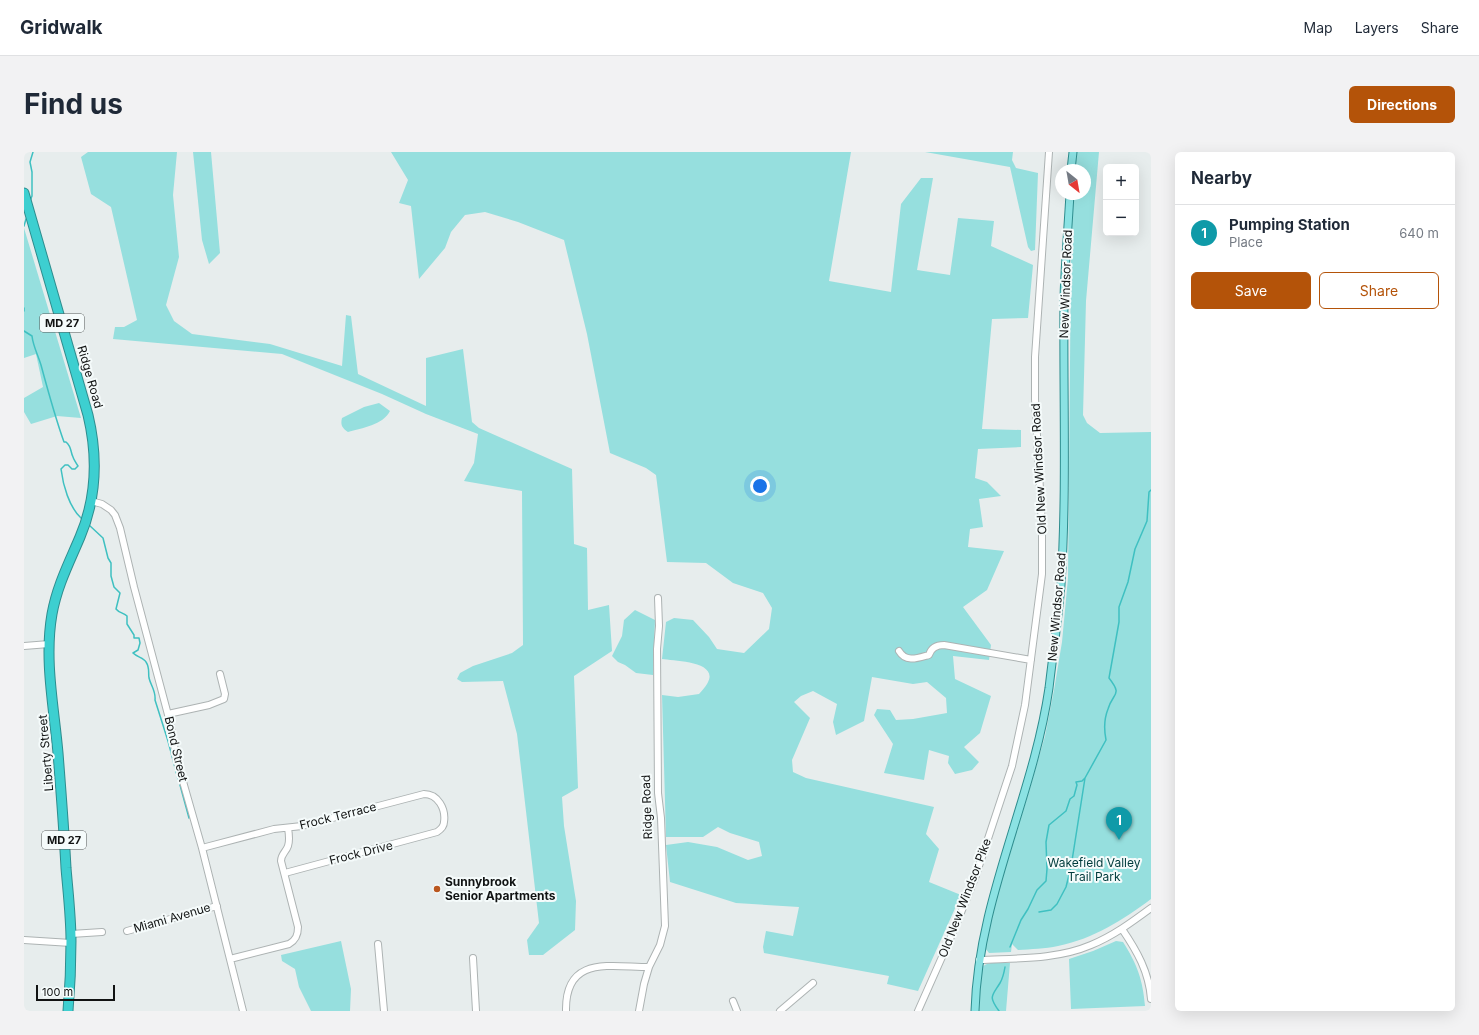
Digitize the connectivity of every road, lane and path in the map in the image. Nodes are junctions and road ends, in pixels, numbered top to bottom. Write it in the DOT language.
graph roads {
  1 [pos="1049,152"];
  2 [pos="1073,152"];
  3 [pos="1072,164"];
  4 [pos="24,193"];
  5 [pos="1070,200"];
  6 [pos="91,501"];
  7 [pos="658,598"];
  8 [pos="49,644"];
  9 [pos="24,646"];
  10 [pos="899,651"];
  11 [pos="1031,660"];
  12 [pos="220,674"];
  13 [pos="168,714"];
  14 [pos="1006,784"];
  15 [pos="288,828"];
  16 [pos="437,832"];
  17 [pos="202,848"];
  18 [pos="285,874"];
  19 [pos="217,906"];
  20 [pos="1151,908"];
  21 [pos="1122,929"];
  22 [pos="127,931"];
  23 [pos="102,932"];
  24 [pos="71,939"];
  25 [pos="24,940"];
  26 [pos="378,944"];
  27 [pos="474,958"];
  28 [pos="230,959"];
  29 [pos="979,960"];
  30 [pos="649,967"];
  31 [pos="813,983"];
  32 [pos="1151,999"];
  33 [pos="733,1002"];
  34 [pos="68,1011"];
  35 [pos="243,1011"];
  36 [pos="384,1011"];
  37 [pos="476,1011"];
  38 [pos="566,1011"];
  39 [pos="639,1011"];
  40 [pos="738,1011"];
  41 [pos="780,1011"];
  42 [pos="918,1011"];
  43 [pos="975,1011"];
  1 -- 11 [label="street, Old New Windsor Road"];
  2 -- 3 [label="main road"];
  4 -- 6 [label="highway, Ridge Road / MD 27"];
  5 -- 29 [label="main road, New Windsor Road"];
  6 -- 8 [label="highway, Liberty Street / MD 27"];
  6 -- 13 [label="street, Bond Street"];
  7 -- 30 [label="street, Ridge Road"];
  8 -- 9 [label="street"];
  8 -- 24 [label="highway, Liberty Street / MD 27"];
  10 -- 11 [label="street"];
  11 -- 14 [label="street, Old New Windsor Road"];
  12 -- 13 [label="street"];
  13 -- 17 [label="street, Bond Street"];
  14 -- 42 [label="street, Old New Windsor Pike"];
  15 -- 16 [label="street, Frock Terrace"];
  15 -- 17 [label="street, Frock Terrace"];
  15 -- 18 [label="street"];
  16 -- 18 [label="street, Frock Drive"];
  17 -- 19 [label="street, Bond Street"];
  18 -- 28 [label="street"];
  19 -- 22 [label="street, Miami Avenue"];
  19 -- 28 [label="street, Bond Street"];
  20 -- 21 [label="street"];
  21 -- 29 [label="street"];
  21 -- 32 [label="street"];
  23 -- 24 [label="street"];
  24 -- 25 [label="street"];
  24 -- 34 [label="highway, Liberty Street / MD 27"];
  26 -- 36 [label="street"];
  27 -- 37 [label="street"];
  28 -- 35 [label="street, Bond Street"];
  29 -- 43 [label="main road, New Windsor Road"];
  30 -- 38 [label="street"];
  30 -- 39 [label="street, Ridge Road"];
  31 -- 41 [label="street"];
  33 -- 40 [label="street"];
}
